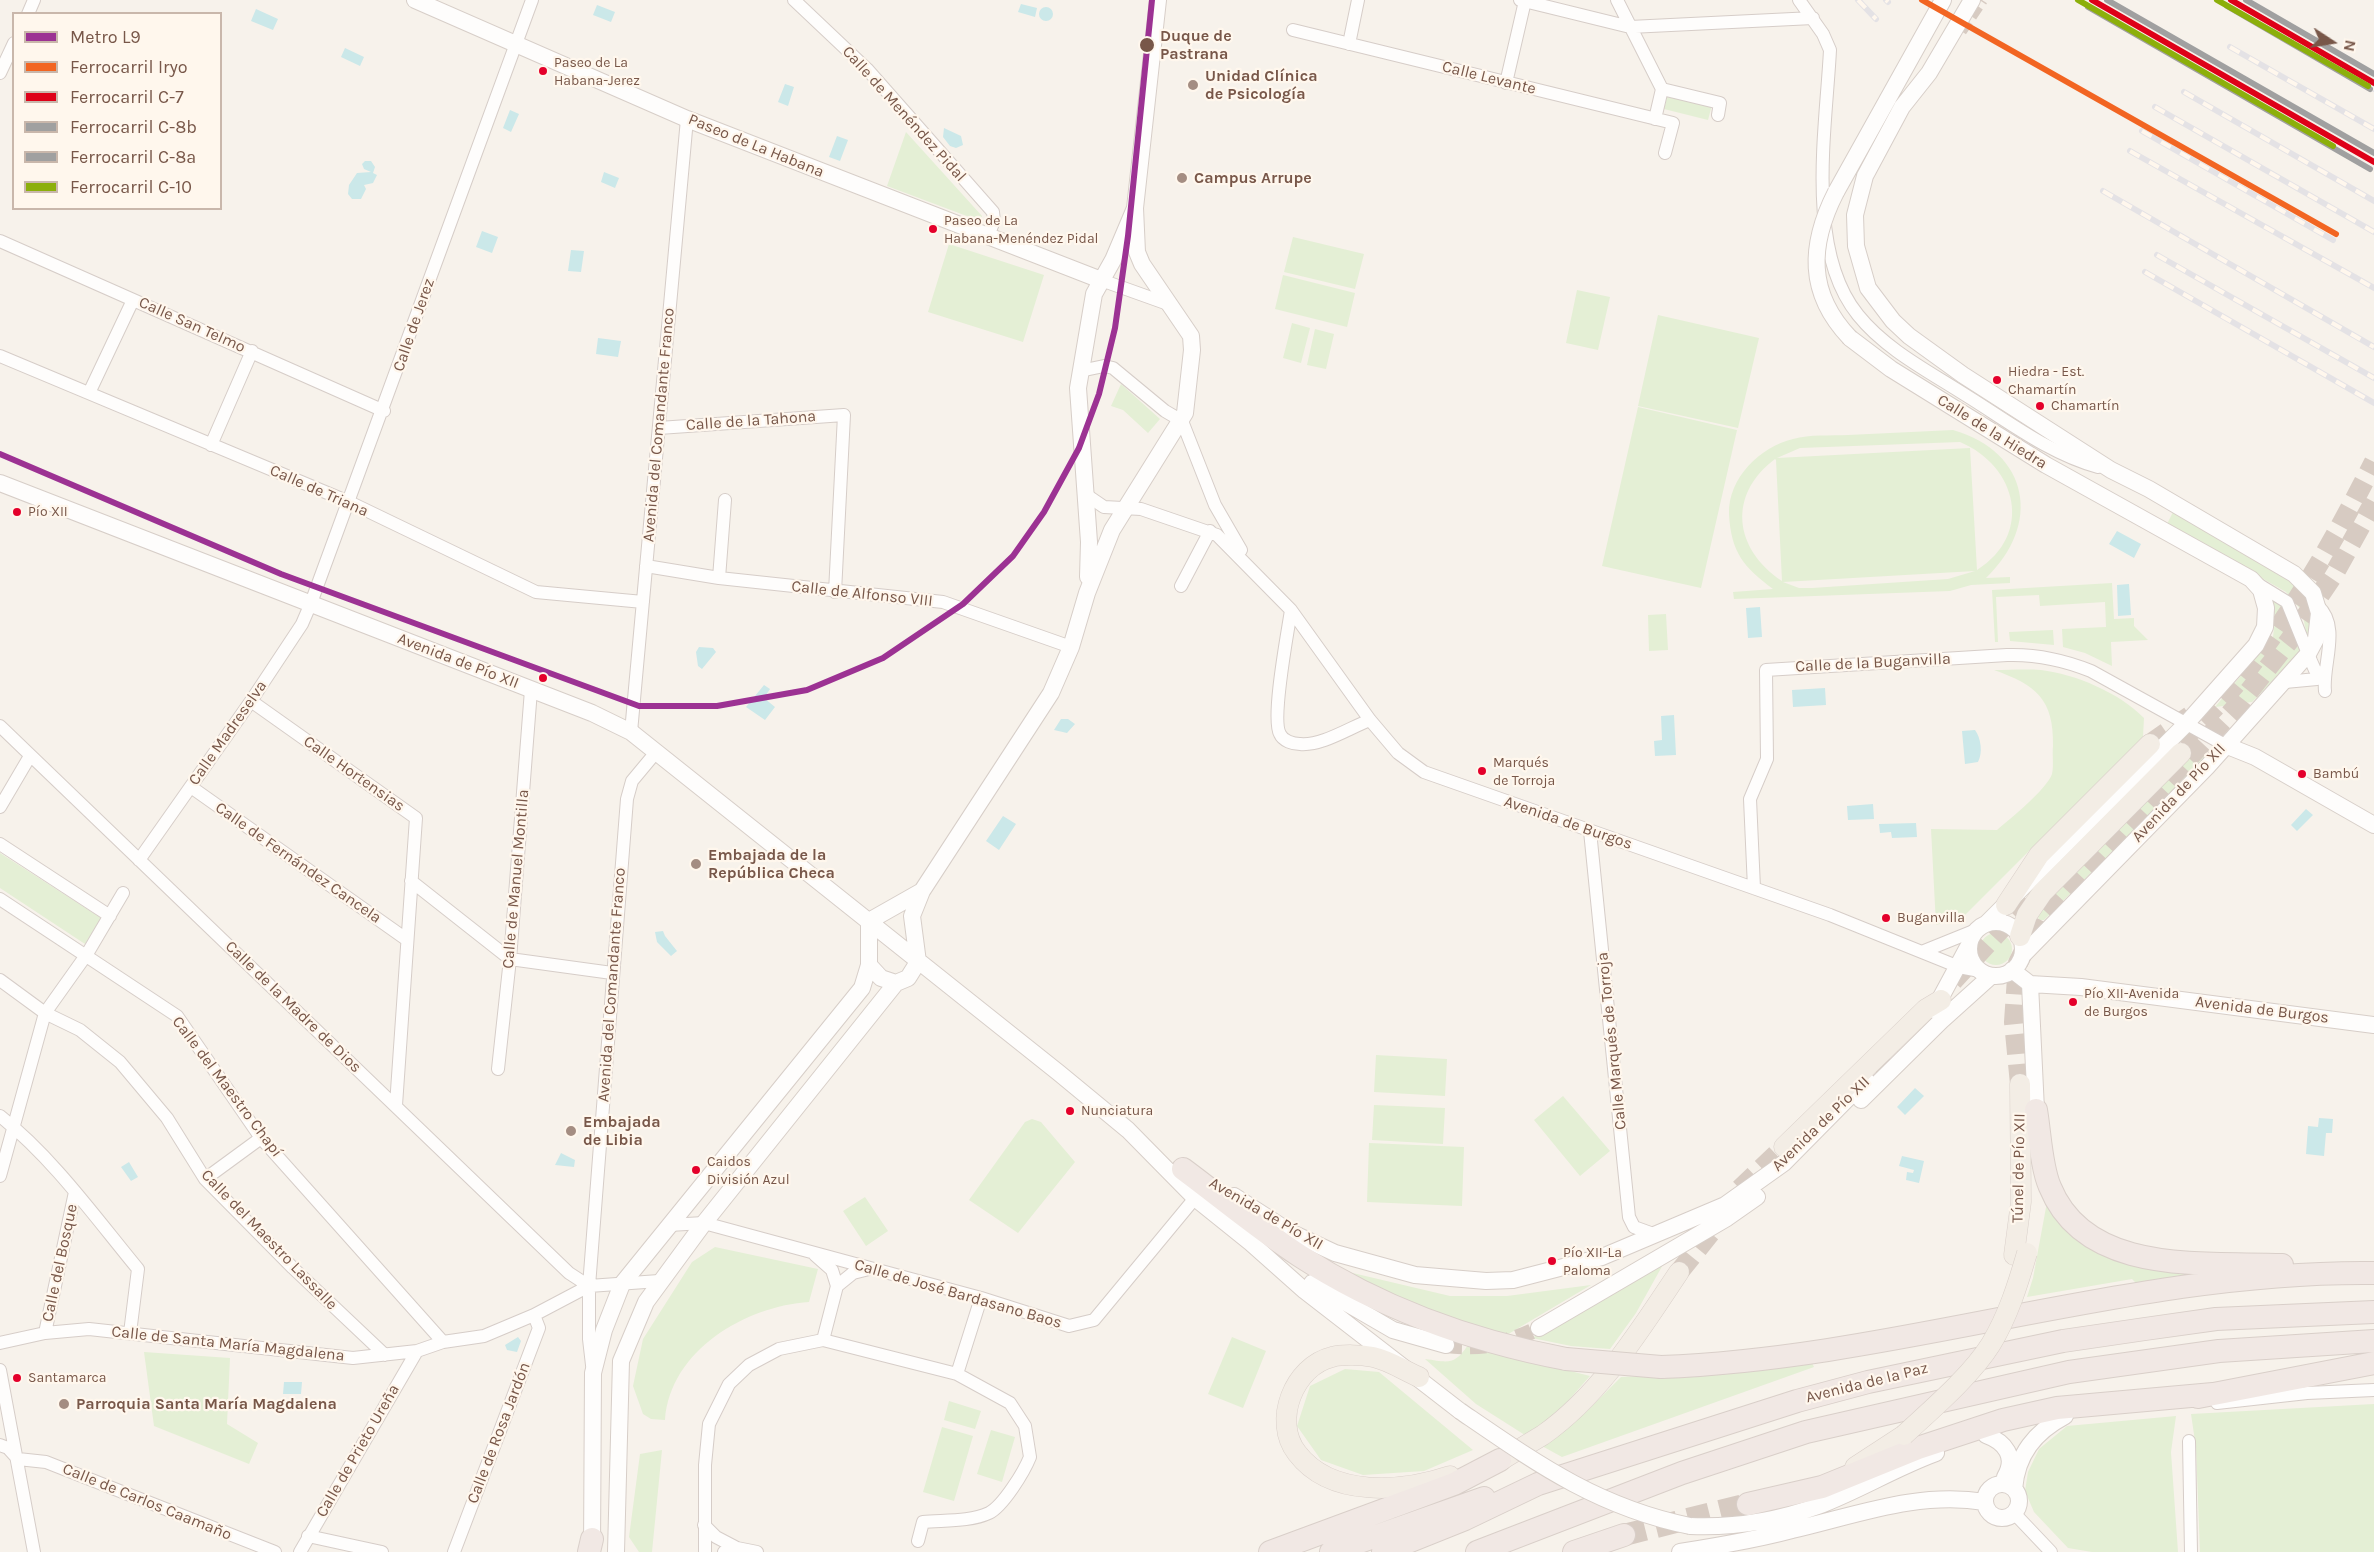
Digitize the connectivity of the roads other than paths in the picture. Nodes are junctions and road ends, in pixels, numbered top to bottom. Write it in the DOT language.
graph roads {
  1 [pos="417,0"];
  2 [pos="532,0"];
  3 [pos="794,0"];
  4 [pos="1158,0"];
  5 [pos="1358,0"];
  6 [pos="1617,0"];
  7 [pos="1799,0"];
  8 [pos="1943,0"];
  9 [pos="1972,0"];
  10 [pos="1523,1"];
  11 [pos="1813,18"];
  12 [pos="1930,24"];
  13 [pos="1630,27"];
  14 [pos="1293,30"];
  15 [pos="1349,44"];
  16 [pos="515,46"];
  17 [pos="12,47"];
  18 [pos="1929,73"];
  19 [pos="0,74"];
  20 [pos="1506,83"];
  21 [pos="1662,89"];
  22 [pos="1895,102"];
  23 [pos="1718,115"];
  24 [pos="687,119"];
  25 [pos="1655,119"];
  26 [pos="1665,153"];
  27 [pos="1135,208"];
  28 [pos="987,238"];
  29 [pos="0,241"];
  30 [pos="1101,280"];
  31 [pos="133,300"];
  32 [pos="1168,304"];
  33 [pos="252,351"];
  34 [pos="0,356"];
  35 [pos="1080,371"];
  36 [pos="89,393"];
  37 [pos="384,411"];
  38 [pos="1182,421"];
  39 [pos="659,428"];
  40 [pos="211,445"];
  41 [pos="2111,471"];
  42 [pos="0,483"];
  43 [pos="1085,494"];
  44 [pos="725,500"];
  45 [pos="349,502"];
  46 [pos="1123,509"];
  47 [pos="1210,531"];
  48 [pos="646,566"];
  49 [pos="1256,572"];
  50 [pos="719,578"];
  51 [pos="2255,583"];
  52 [pos="1180,586"];
  53 [pos="834,592"];
  54 [pos="1087,593"];
  55 [pos="643,602"];
  56 [pos="311,603"];
  57 [pos="2317,605"];
  58 [pos="1291,610"];
  59 [pos="1071,646"];
  60 [pos="2308,654"];
  61 [pos="2323,676"];
  62 [pos="2285,681"];
  63 [pos="531,690"];
  64 [pos="2325,691"];
  65 [pos="251,702"];
  66 [pos="1370,720"];
  67 [pos="2185,725"];
  68 [pos="0,726"];
  69 [pos="631,732"];
  70 [pos="2150,744"];
  71 [pos="2225,744"];
  72 [pos="657,751"];
  73 [pos="2181,753"];
  74 [pos="30,756"];
  75 [pos="191,788"];
  76 [pos="0,807"];
  77 [pos="2374,825"];
  78 [pos="1590,831"];
  79 [pos="0,844"];
  80 [pos="139,860"];
  81 [pos="411,880"];
  82 [pos="1754,888"];
  83 [pos="123,893"];
  84 [pos="0,899"];
  85 [pos="2006,905"];
  86 [pos="905,911"];
  87 [pos="110,916"];
  88 [pos="869,921"];
  89 [pos="1977,933"];
  90 [pos="2020,936"];
  91 [pos="406,939"];
  92 [pos="1924,951"];
  93 [pos="87,954"];
  94 [pos="2022,956"];
  95 [pos="510,959"];
  96 [pos="918,962"];
  97 [pos="869,965"];
  98 [pos="1959,967"];
  99 [pos="2012,970"];
  100 [pos="612,973"];
  101 [pos="1985,974"];
  102 [pos="0,980"];
  103 [pos="896,983"];
  104 [pos="2030,984"];
  105 [pos="1942,998"];
  106 [pos="45,1013"];
  107 [pos="2374,1025"];
  108 [pos="498,1069"];
  109 [pos="2020,1084"];
  110 [pos="396,1105"];
  111 [pos="2037,1110"];
  112 [pos="0,1116"];
  113 [pos="14,1127"];
  114 [pos="1128,1130"];
  115 [pos="261,1138"];
  116 [pos="1784,1147"];
  117 [pos="1183,1169"];
  118 [pos="0,1176"];
  119 [pos="205,1179"];
  120 [pos="75,1192"];
  121 [pos="1195,1198"];
  122 [pos="704,1223"];
  123 [pos="669,1225"];
  124 [pos="1656,1235"];
  125 [pos="1251,1243"];
  126 [pos="812,1252"];
  127 [pos="2020,1254"];
  128 [pos="872,1268"];
  129 [pos="1677,1270"];
  130 [pos="2325,1272"];
  131 [pos="2374,1273"];
  132 [pos="659,1281"];
  133 [pos="622,1284"];
  134 [pos="589,1286"];
  135 [pos="837,1286"];
  136 [pos="981,1298"];
  137 [pos="2374,1312"];
  138 [pos="534,1315"];
  139 [pos="1539,1328"];
  140 [pos="130,1333"];
  141 [pos="45,1334"];
  142 [pos="824,1340"];
  143 [pos="2374,1341"];
  144 [pos="443,1342"];
  145 [pos="0,1343"];
  146 [pos="1446,1345"];
  147 [pos="417,1351"];
  148 [pos="385,1354"];
  149 [pos="2374,1363"];
  150 [pos="0,1370"];
  151 [pos="593,1373"];
  152 [pos="957,1374"];
  153 [pos="1419,1377"];
  154 [pos="2374,1390"];
  155 [pos="2213,1394"];
  156 [pos="2126,1411"];
  157 [pos="2065,1416"];
  158 [pos="4,1418"];
  159 [pos="1986,1435"];
  160 [pos="2189,1441"];
  161 [pos="0,1445"];
  162 [pos="18,1459"];
  163 [pos="1500,1460"];
  164 [pos="1538,1484"];
  165 [pos="2008,1486"];
  166 [pos="1792,1494"];
  167 [pos="1985,1502"];
  168 [pos="1748,1504"];
  169 [pos="2014,1514"];
  170 [pos="704,1525"];
  171 [pos="1624,1535"];
  172 [pos="308,1536"];
  173 [pos="918,1541"];
  174 [pos="591,1548"];
  175 [pos="737,1548"];
  176 [pos="34,1552"];
  177 [pos="275,1552"];
  178 [pos="300,1552"];
  179 [pos="382,1552"];
  180 [pos="454,1552"];
  181 [pos="616,1552"];
  182 [pos="705,1552"];
  183 [pos="724,1552"];
  184 [pos="757,1552"];
  185 [pos="1270,1552"];
  186 [pos="1331,1552"];
  187 [pos="1383,1552"];
  188 [pos="1477,1552"];
  189 [pos="1574,1552"];
  190 [pos="1680,1552"];
  191 [pos="2050,1552"];
  192 [pos="2191,1552"];
  1 -- 16 [label="main road, Paseo de La Habana"];
  2 -- 16 [label="street, Calle de Jerez"];
  3 -- 28 [label="street, Calle de Menéndez Pidal"];
  4 -- 27 [label="main road"];
  5 -- 15 [label="street"];
  6 -- 13 [label="street"];
  7 -- 11 [label="street, Calle de la Hiedra"];
  8 -- 12 [label="main road, Calle de la Hiedra"];
  9 -- 18 [label="main road, Calle de la Hiedra"];
  10 -- 13 [label="street"];
  10 -- 20 [label="street"];
  11 -- 13 [label="street"];
  11 -- 41 [label="street, Calle de la Hiedra"];
  12 -- 18 [label="main road, Calle de la Hiedra"];
  12 -- 22 [label="main road, Calle de la Hiedra"];
  13 -- 21 [label="street"];
  14 -- 15 [label="street, Calle Levante"];
  15 -- 20 [label="street, Calle Levante"];
  16 -- 24 [label="main road, Paseo de La Habana"];
  16 -- 37 [label="street, Calle de Jerez"];
  17 -- 19 [label="street"];
  18 -- 22 [label="main road, Calle de la Hiedra"];
  20 -- 25 [label="street, Calle Levante"];
  21 -- 23 [label="street"];
  21 -- 25 [label="street"];
  22 -- 41 [label="main road, Calle de la Hiedra"];
  22 -- 51 [label="main road, Calle de la Hiedra, bridge"];
  24 -- 28 [label="main road, Paseo de La Habana"];
  24 -- 39 [label="street, Avenida del Comandante Franco"];
  25 -- 26 [label="street"];
  27 -- 30 [label="main road"];
  27 -- 32 [label="main road"];
  28 -- 30 [label="main road, Paseo de La Habana"];
  29 -- 31 [label="street, Calle San Telmo"];
  30 -- 32 [label="street"];
  30 -- 35 [label="main road"];
  31 -- 33 [label="street, Calle San Telmo"];
  31 -- 36 [label="street"];
  32 -- 38 [label="main road"];
  33 -- 37 [label="street, Calle San Telmo"];
  33 -- 40 [label="street"];
  34 -- 36 [label="street, Calle de Triana"];
  35 -- 38 [label="street"];
  35 -- 43 [label="main road"];
  36 -- 40 [label="street, Calle de Triana"];
  37 -- 45 [label="street, Calle de Jerez"];
  38 -- 46 [label="main road"];
  38 -- 49 [label="street"];
  39 -- 48 [label="street, Avenida del Comandante Franco"];
  39 -- 53 [label="street, Calle de la Tahona"];
  40 -- 45 [label="street, Calle de Triana"];
  41 -- 57 [label="main road, Calle de la Hiedra"];
  42 -- 56 [label="main road, Avenida de Pío XII"];
  43 -- 46 [label="street"];
  43 -- 54 [label="main road"];
  44 -- 50 [label="street"];
  45 -- 55 [label="street, Calle de Triana"];
  45 -- 56 [label="street, Calle de Jerez"];
  46 -- 47 [label="street"];
  46 -- 54 [label="main road"];
  47 -- 49 [label="street"];
  47 -- 52 [label="street"];
  48 -- 50 [label="street, Calle de Alfonso VIII"];
  48 -- 55 [label="street, Avenida del Comandante Franco"];
  49 -- 58 [label="street, Avenida de Burgos"];
  50 -- 53 [label="street, Calle de Alfonso VIII"];
  51 -- 60 [label="street, Calle de la Hiedra"];
  51 -- 67 [label="main road"];
  53 -- 59 [label="street, Calle de Alfonso VIII"];
  54 -- 59 [label="main road"];
  55 -- 69 [label="street, Avenida del Comandante Franco"];
  56 -- 63 [label="main road, Avenida de Pío XII"];
  56 -- 65 [label="street, Calle Madreselva"];
  57 -- 60 [label="main road"];
  57 -- 61 [label="street, Calle de la Hiedra"];
  58 -- 66 [label="street, Avenida de Burgos"];
  58 -- 66 [label="street"];
  59 -- 86 [label="main road"];
  60 -- 61 [label="street, Calle de la Hiedra"];
  60 -- 62 [label="main road"];
  61 -- 62 [label="street"];
  61 -- 64 [label="street, Calle de la Hiedra"];
  62 -- 71 [label="main road, Avenida de Pío XII"];
  63 -- 69 [label="main road, Avenida de Pío XII"];
  63 -- 95 [label="street, Calle de Manuel Montilla"];
  65 -- 75 [label="street, Calle Madreselva"];
  65 -- 81 [label="street, Calle Hortensias"];
  66 -- 78 [label="street, Avenida de Burgos"];
  67 -- 71 [label="street"];
  67 -- 82 [label="street, Calle de la Buganvilla"];
  67 -- 85 [label="main road, Avenida de Pío XII"];
  68 -- 74 [label="street, Calle de la Madre de Dios"];
  69 -- 72 [label="main road, Avenida de Pío XII"];
  70 -- 85 [label="main road"];
  71 -- 77 [label="main road"];
  71 -- 94 [label="main road, Avenida de Pío XII"];
  72 -- 88 [label="main road, Avenida de Pío XII"];
  72 -- 100 [label="street, Avenida del Comandante Franco"];
  73 -- 90 [label="main road"];
  74 -- 76 [label="street"];
  74 -- 80 [label="street, Calle de la Madre de Dios"];
  75 -- 80 [label="street, Calle Madreselva"];
  75 -- 91 [label="street, Calle de Fernández Cancela"];
  78 -- 82 [label="street, Avenida de Burgos"];
  78 -- 124 [label="street, Calle Marqués de Torroja"];
  79 -- 87 [label="street"];
  80 -- 110 [label="street, Calle de la Madre de Dios"];
  81 -- 91 [label="street, Calle Hortensias"];
  81 -- 95 [label="street"];
  82 -- 92 [label="street, Avenida de Burgos"];
  83 -- 87 [label="street"];
  84 -- 93 [label="street, Calle del Maestro Chapí"];
  85 -- 89 [label="main road, Avenida de Pío XII"];
  86 -- 88 [label="main road"];
  86 -- 96 [label="main road"];
  87 -- 93 [label="street"];
  88 -- 96 [label="main road, Avenida de Pío XII"];
  88 -- 97 [label="main road"];
  89 -- 90 [label="main road"];
  89 -- 92 [label="street"];
  89 -- 98 [label="main road, Avenida de Pío XII"];
  89 -- 101 [label="main road"];
  90 -- 94 [label="main road"];
  91 -- 110 [label="street, Calle Hortensias"];
  92 -- 98 [label="street, Avenida de Burgos"];
  93 -- 106 [label="street"];
  93 -- 115 [label="street, Calle del Maestro Chapí"];
  94 -- 99 [label="main road"];
  95 -- 100 [label="street"];
  95 -- 108 [label="street, Calle de Manuel Montilla"];
  96 -- 103 [label="main road"];
  96 -- 114 [label="main road, Avenida de Pío XII"];
  97 -- 103 [label="main road"];
  97 -- 123 [label="main road"];
  98 -- 101 [label="street, Avenida de Burgos"];
  98 -- 105 [label="main road, Avenida de Pío XII"];
  99 -- 101 [label="main road, Avenida de Burgos"];
  99 -- 104 [label="main road"];
  100 -- 134 [label="street, Avenida del Comandante Franco"];
  101 -- 139 [label="main road, Avenida de Pío XII"];
  102 -- 106 [label="street, Calle del Maestro Lassalle"];
  103 -- 122 [label="main road"];
  104 -- 107 [label="main road, Avenida de Burgos"];
  104 -- 111 [label="main road"];
  105 -- 116 [label="main road"];
  105 -- 124 [label="main road, Avenida de Pío XII"];
  106 -- 113 [label="street"];
  106 -- 119 [label="street, Calle del Maestro Lassalle"];
  109 -- 127 [label="main road, Túnel de Pío XII"];
  110 -- 134 [label="street, Calle de la Madre de Dios"];
  111 -- 127 [label="main road"];
  111 -- 130 [label="highway"];
  112 -- 113 [label="street"];
  113 -- 118 [label="street"];
  113 -- 120 [label="street"];
  114 -- 117 [label="main road, Avenida de Pío XII"];
  114 -- 121 [label="main road, Avenida de Pío XII"];
  115 -- 119 [label="street"];
  115 -- 144 [label="street, Calle del Maestro Chapí"];
  117 -- 124 [label="main road, Avenida de Pío XII"];
  117 -- 130 [label="highway, bridge"];
  119 -- 148 [label="street, Calle del Maestro Lassalle"];
  120 -- 140 [label="street"];
  120 -- 141 [label="street, Calle del Bosque"];
  121 -- 125 [label="main road, Avenida de Pío XII"];
  121 -- 136 [label="street, Calle de José Bardasano Baos"];
  122 -- 123 [label="street, Calle de José Bardasano Baos"];
  122 -- 126 [label="street, Calle de José Bardasano Baos"];
  122 -- 132 [label="main road"];
  123 -- 133 [label="main road"];
  125 -- 146 [label="main road, Avenida de Pío XII"];
  125 -- 153 [label="main road, Avenida de Pío XII"];
  126 -- 128 [label="street, Calle de José Bardasano Baos"];
  126 -- 135 [label="street"];
  127 -- 166 [label="main road, Túnel de Pío XII, bridge"];
  128 -- 135 [label="street"];
  128 -- 136 [label="street, Calle de José Bardasano Baos"];
  129 -- 163 [label="main road"];
  130 -- 131 [label="highway"];
  132 -- 133 [label="street, Calle de Santa María Magdalena"];
  132 -- 181 [label="main road"];
  133 -- 134 [label="street, Calle de Santa María Magdalena"];
  133 -- 151 [label="main road"];
  134 -- 138 [label="street, Calle de Santa María Magdalena"];
  134 -- 151 [label="street, Avenida del Comandante Franco"];
  135 -- 142 [label="street"];
  136 -- 152 [label="street"];
  137 -- 164 [label="highway, Avenida de la Paz"];
  138 -- 144 [label="street, Calle de Santa María Magdalena"];
  138 -- 180 [label="street, Calle de Rosa Jardón"];
  140 -- 141 [label="street, Calle de Santa María Magdalena"];
  140 -- 148 [label="street, Calle de Santa María Magdalena"];
  141 -- 145 [label="street, Calle de Santa María Magdalena"];
  142 -- 152 [label="street"];
  142 -- 170 [label="street"];
  143 -- 188 [label="highway, Avenida de la Paz"];
  144 -- 147 [label="street, Calle de Santa María Magdalena"];
  147 -- 148 [label="street, Calle de Santa María Magdalena"];
  147 -- 172 [label="street, Calle de Prieto Ureña"];
  149 -- 155 [label="highway"];
  150 -- 158 [label="street"];
  151 -- 174 [label="main road"];
  152 -- 173 [label="street"];
  153 -- 159 [label="main road, Avenida de Pío XII, bridge"];
  153 -- 163 [label="main road"];
  154 -- 156 [label="street"];
  155 -- 156 [label="highway"];
  155 -- 166 [label="highway"];
  156 -- 157 [label="main road, Avenida de Pío XII"];
  157 -- 159 [label="main road, Avenida de Pío XII"];
  157 -- 165 [label="main road"];
  158 -- 162 [label="street"];
  159 -- 165 [label="main road"];
  160 -- 192 [label="street"];
  161 -- 162 [label="street"];
  162 -- 176 [label="street"];
  162 -- 177 [label="street, Calle de Carlos Caamaño"];
  163 -- 185 [label="highway"];
  164 -- 186 [label="highway"];
  164 -- 187 [label="highway, Avenida de la Paz"];
  165 -- 167 [label="main road"];
  165 -- 169 [label="main road"];
  166 -- 168 [label="highway"];
  167 -- 169 [label="main road"];
  167 -- 190 [label="main road"];
  169 -- 191 [label="street"];
  170 -- 175 [label="street"];
  170 -- 182 [label="street"];
  171 -- 189 [label="highway"];
  172 -- 178 [label="street, Calle de Prieto Ureña"];
  172 -- 179 [label="street"];
  175 -- 183 [label="street"];
  175 -- 184 [label="street"];
}
